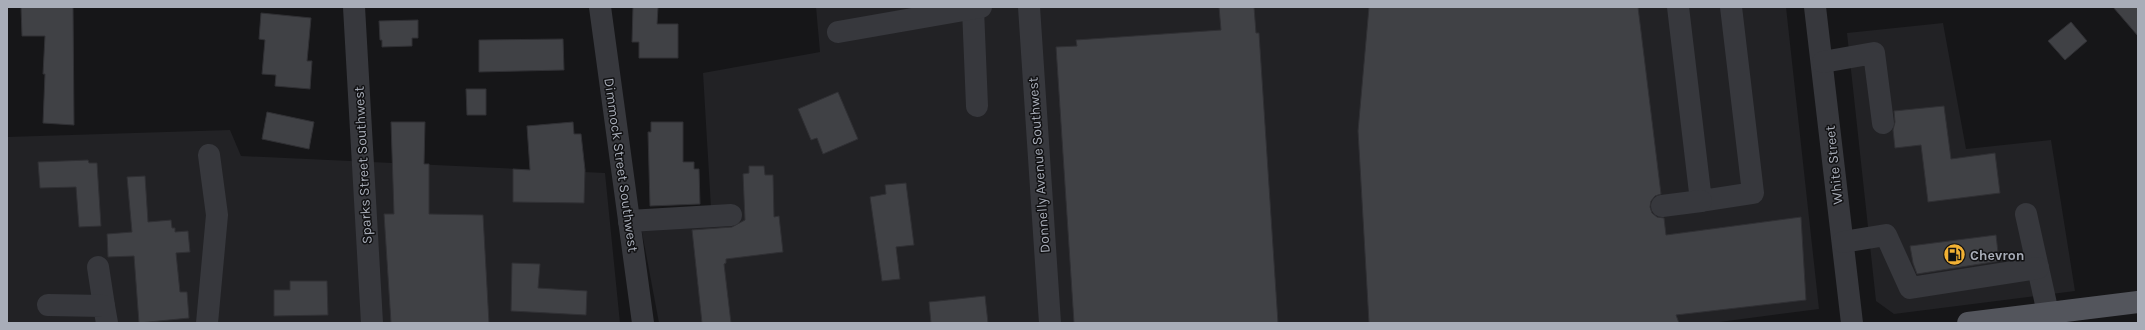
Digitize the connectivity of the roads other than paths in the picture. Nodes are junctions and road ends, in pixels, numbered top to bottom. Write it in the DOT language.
graph roads {
  1 [pos="354,7"];
  2 [pos="600,7"];
  3 [pos="1029,7"];
  4 [pos="1678,7"];
  5 [pos="1731,7"];
  6 [pos="1815,7"];
  7 [pos="977,8"];
  8 [pos="838,32"];
  9 [pos="1823,62"];
  10 [pos="977,106"];
  11 [pos="1883,123"];
  12 [pos="209,155"];
  13 [pos="1701,201"];
  14 [pos="1662,206"];
  15 [pos="2026,214"];
  16 [pos="731,215"];
  17 [pos="629,221"];
  18 [pos="1843,242"];
  19 [pos="98,267"];
  20 [pos="2038,268"];
  21 [pos="2138,302"];
  22 [pos="48,305"];
  23 [pos="2048,313"];
  24 [pos="105,315"];
  25 [pos="207,323"];
  26 [pos="372,323"];
  27 [pos="643,323"];
  28 [pos="1050,323"];
  29 [pos="1852,323"];
  30 [pos="1968,323"];
  1 -- 26 [label="street, Sparks Street Southwest"];
  2 -- 17 [label="street, Dimmock Street Southwest"];
  3 -- 28 [label="street, Donnelly Avenue Southwest"];
  4 -- 13 [label="street"];
  5 -- 13 [label="street"];
  6 -- 9 [label="street, White Street"];
  7 -- 8 [label="street"];
  7 -- 10 [label="street"];
  9 -- 11 [label="street"];
  9 -- 18 [label="street, White Street"];
  12 -- 25 [label="street"];
  13 -- 14 [label="street"];
  15 -- 20 [label="street"];
  16 -- 17 [label="street"];
  17 -- 27 [label="street, Dimmock Street Southwest"];
  18 -- 20 [label="street"];
  18 -- 29 [label="street, White Street"];
  19 -- 24 [label="street"];
  20 -- 23 [label="street"];
  21 -- 23 [label="main road"];
  22 -- 24 [label="street"];
  23 -- 30 [label="main road"];
}
